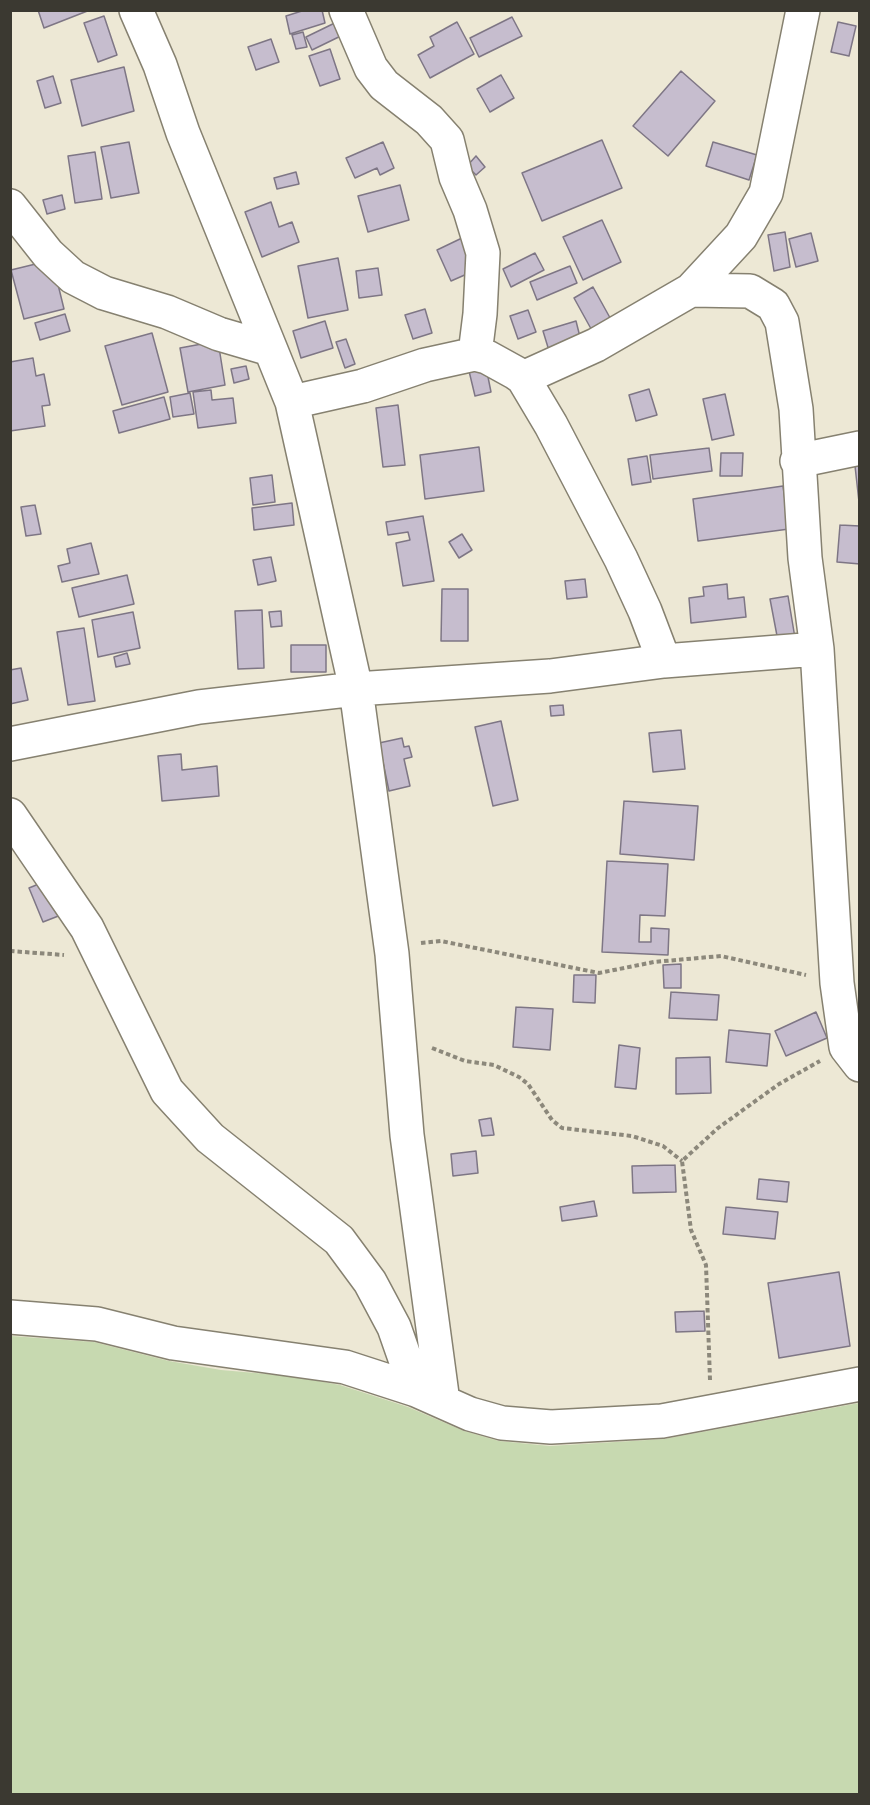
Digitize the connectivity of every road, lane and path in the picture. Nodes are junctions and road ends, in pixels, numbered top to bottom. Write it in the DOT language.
graph roads {
  1 [pos="136,10"];
  2 [pos="346,10"];
  3 [pos="803,10"];
  4 [pos="10,206"];
  5 [pos="691,290"];
  6 [pos="270,349"];
  7 [pos="475,354"];
  8 [pos="523,378"];
  9 [pos="292,402"];
  10 [pos="860,448"];
  11 [pos="797,461"];
  12 [pos="817,649"];
  13 [pos="664,662"];
  14 [pos="356,689"];
  15 [pos="10,744"];
  16 [pos="10,815"];
  17 [pos="10,951"];
  18 [pos="392,954"];
  19 [pos="102,958"];
  20 [pos="837,982"];
  21 [pos="399,1033"];
  22 [pos="853,1056"];
  23 [pos="682,1161"];
  24 [pos="10,1317"];
  25 [pos="860,1384"];
  26 [pos="429,1396"];
  27 [pos="711,1414"];
  1 -- 6 [label="street"];
  2 -- 7 [label="street"];
  3 -- 5 [label="street"];
  4 -- 6 [label="street"];
  5 -- 8 [label="street"];
  5 -- 11 [label="street"];
  6 -- 9 [label="street"];
  7 -- 8 [label="street"];
  7 -- 9 [label="street"];
  8 -- 13 [label="street"];
  9 -- 14 [label="street"];
  10 -- 11 [label="street"];
  11 -- 12 [label="street"];
  12 -- 13 [label="street"];
  12 -- 20 [label="street"];
  13 -- 14 [label="street"];
  14 -- 15 [label="street"];
  14 -- 18 [label="street"];
  16 -- 19 [label="street"];
  17 -- 19 [label="path"];
  18 -- 20 [label="path"];
  18 -- 21 [label="street"];
  19 -- 26 [label="street"];
  20 -- 22 [label="street"];
  21 -- 23 [label="path"];
  21 -- 26 [label="street"];
  22 -- 23 [label="path"];
  23 -- 27 [label="path"];
  24 -- 26 [label="street"];
  25 -- 27 [label="street"];
  26 -- 27 [label="street"];
}
